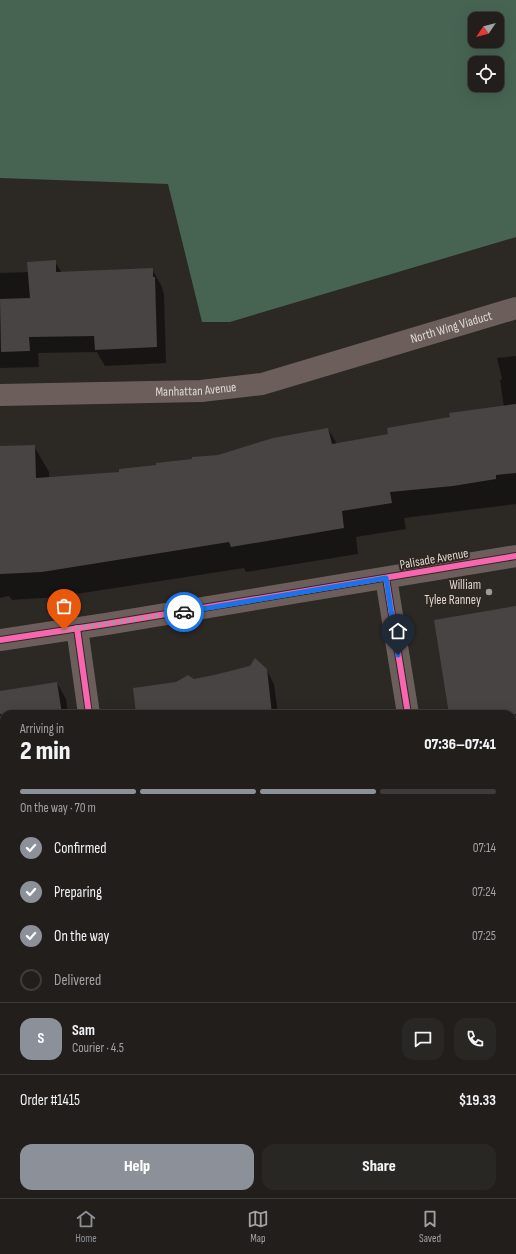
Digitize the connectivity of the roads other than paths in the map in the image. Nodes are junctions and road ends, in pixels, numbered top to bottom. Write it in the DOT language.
graph roads {
  1 [pos="516,308"];
  2 [pos="386,348"];
  3 [pos="0,395"];
  4 [pos="516,556"];
  5 [pos="386,578"];
  6 [pos="77,628"];
  7 [pos="0,640"];
  8 [pos="87,710"];
  9 [pos="407,710"];
  1 -- 2 [label="main road, North Wing Viaduct"];
  2 -- 3 [label="main road, Manhattan Avenue"];
  4 -- 5 [label="main road, Palisade Avenue"];
  5 -- 6 [label="main road, Palisade Avenue"];
  5 -- 9 [label="street"];
  6 -- 7 [label="main road, Palisade Avenue"];
  6 -- 8 [label="street"];
}
